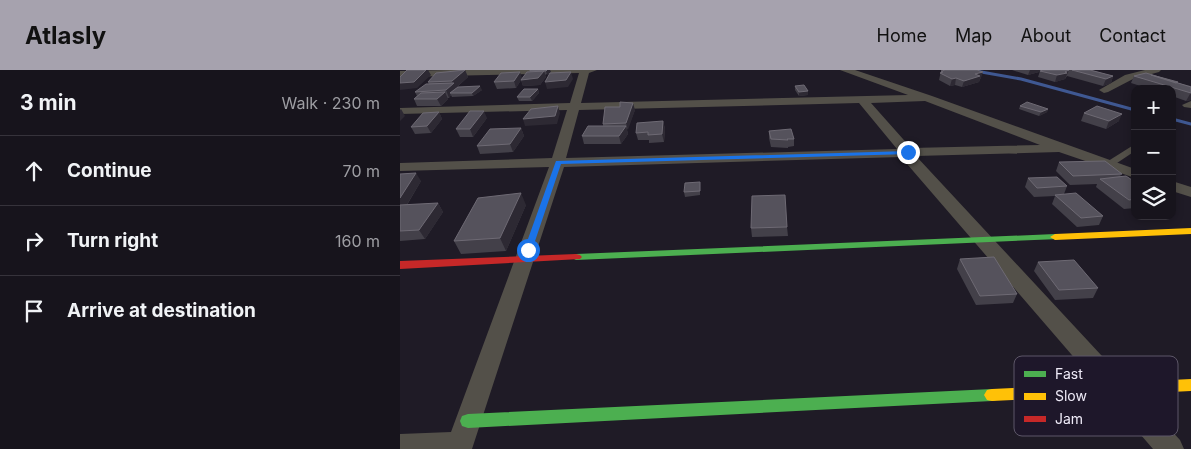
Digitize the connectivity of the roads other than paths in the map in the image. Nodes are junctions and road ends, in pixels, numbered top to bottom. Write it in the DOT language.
graph roads {
  1 [pos="585,70"];
  2 [pos="592,70"];
  3 [pos="845,70"];
  4 [pos="1156,70"];
  5 [pos="400,74"];
  6 [pos="1104,90"];
  7 [pos="928,98"];
  8 [pos="862,99"];
  9 [pos="575,106"];
  10 [pos="400,111"];
  11 [pos="1059,148"];
  12 [pos="1131,150"];
  13 [pos="907,153"];
  14 [pos="558,162"];
  15 [pos="1108,164"];
  16 [pos="400,167"];
  17 [pos="1131,173"];
  18 [pos="1176,187"];
  19 [pos="1191,192"];
  20 [pos="1191,231"];
  21 [pos="984,239"];
  22 [pos="525,259"];
  23 [pos="400,265"];
  24 [pos="1088,356"];
  25 [pos="1191,385"];
  26 [pos="1178,386"];
  27 [pos="1014,396"];
  28 [pos="1159,436"];
  29 [pos="462,438"];
  30 [pos="400,447"];
  31 [pos="1170,449"];
  1 -- 2 [label="street"];
  1 -- 5 [label="street"];
  1 -- 9 [label="street"];
  3 -- 7 [label="street"];
  4 -- 6 [label="street"];
  7 -- 8 [label="street"];
  7 -- 11 [label="street"];
  8 -- 9 [label="street"];
  8 -- 13 [label="street"];
  9 -- 10 [label="street"];
  9 -- 14 [label="street"];
  11 -- 13 [label="street"];
  11 -- 15 [label="street"];
  12 -- 15 [label="lane"];
  13 -- 14 [label="street"];
  13 -- 21 [label="street"];
  14 -- 16 [label="street"];
  14 -- 22 [label="street"];
  15 -- 17 [label="street"];
  18 -- 19 [label="street"];
  20 -- 21 [label="street"];
  21 -- 22 [label="street"];
  21 -- 24 [label="street"];
  22 -- 23 [label="street"];
  22 -- 29 [label="street"];
  25 -- 26 [label="street"];
  27 -- 29 [label="street"];
  28 -- 31 [label="street"];
  29 -- 30 [label="street"];
}
